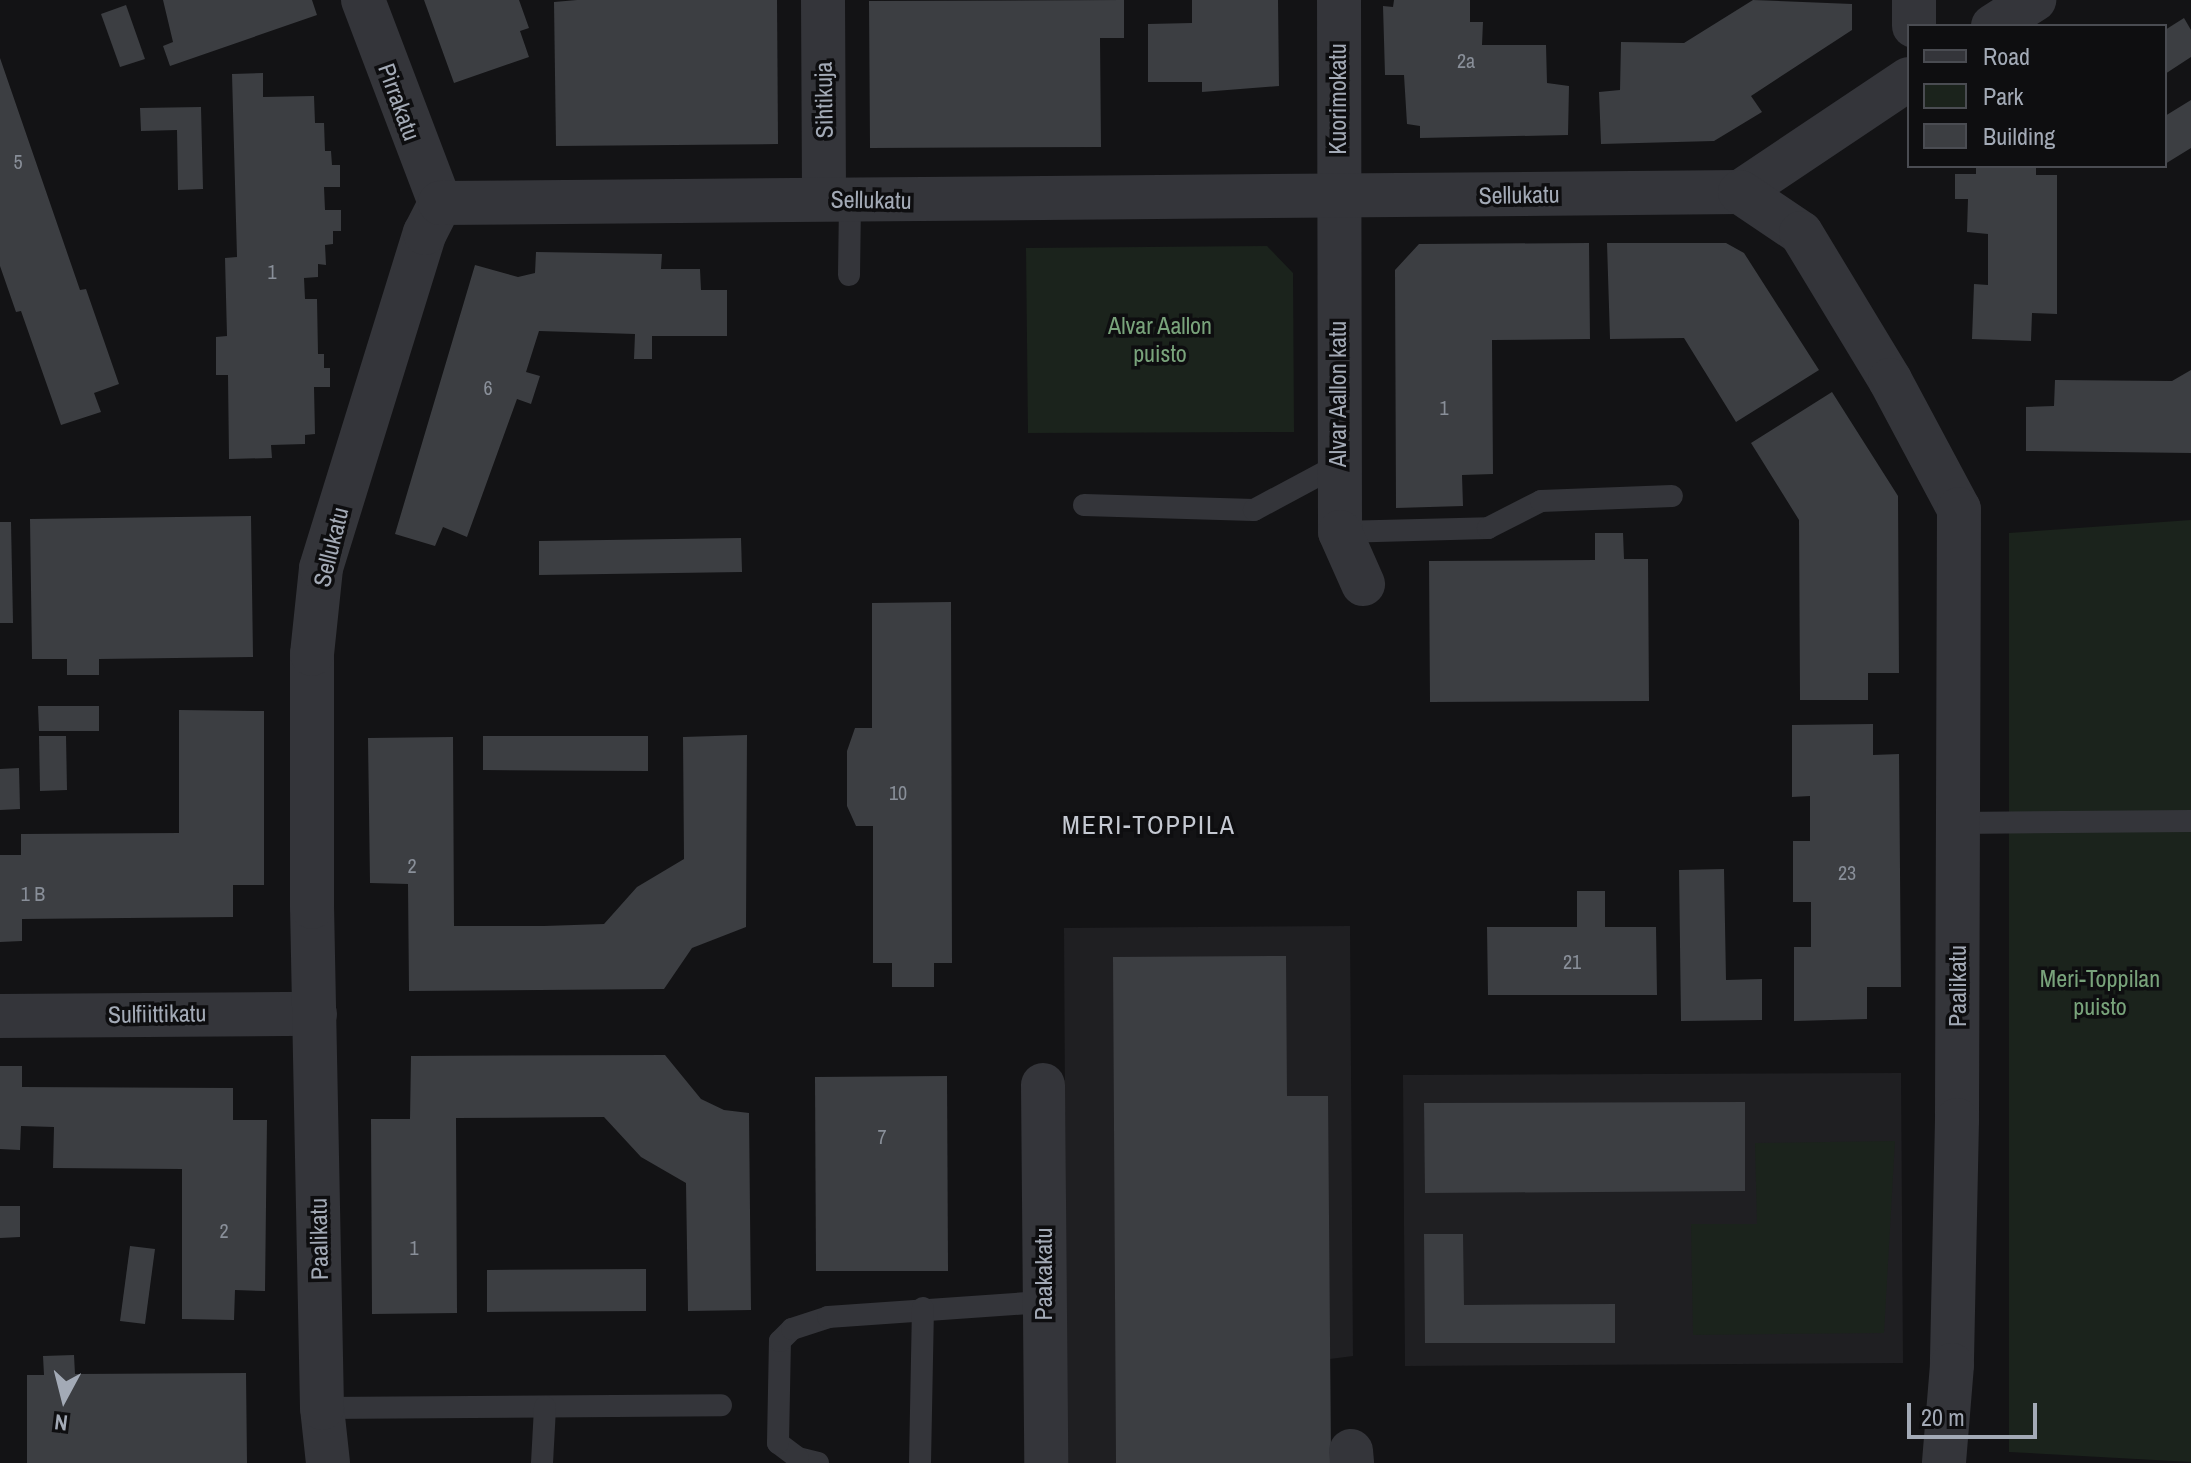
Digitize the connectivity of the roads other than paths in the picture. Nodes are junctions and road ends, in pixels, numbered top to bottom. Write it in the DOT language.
graph roads {
  1 [pos="363,0"];
  2 [pos="823,0"];
  3 [pos="1339,0"];
  4 [pos="1914,0"];
  5 [pos="2034,0"];
  6 [pos="1914,24"];
  7 [pos="1996,24"];
  8 [pos="1907,80"];
  9 [pos="1740,192"];
  10 [pos="1338,199"];
  11 [pos="837,200"];
  12 [pos="440,203"];
  13 [pos="849,275"];
  14 [pos="1338,465"];
  15 [pos="1672,496"];
  16 [pos="1084,505"];
  17 [pos="1340,532"];
  18 [pos="1363,584"];
  19 [pos="2191,821"];
  20 [pos="1957,823"];
  21 [pos="315,1014"];
  22 [pos="0,1016"];
  23 [pos="1043,1085"];
  24 [pos="1045,1302"];
  25 [pos="923,1308"];
  26 [pos="721,1405"];
  27 [pos="545,1407"];
  28 [pos="322,1408"];
  29 [pos="328,1463"];
  30 [pos="542,1463"];
  31 [pos="818,1463"];
  32 [pos="920,1463"];
  33 [pos="1046,1463"];
  34 [pos="1944,1463"];
  1 -- 12 [label="street, Pirrakatu"];
  2 -- 11 [label="street, Sihtikuja"];
  3 -- 10 [label="street, Kuorimokatu"];
  4 -- 6 [label="street"];
  5 -- 7 [label="street"];
  8 -- 9 [label="street"];
  9 -- 10 [label="street, Sellukatu"];
  9 -- 20 [label="street, Paalikatu"];
  10 -- 11 [label="street, Sellukatu"];
  10 -- 14 [label="street, Alvar Aallon katu"];
  11 -- 12 [label="street, Sellukatu"];
  11 -- 13 [label="lane"];
  12 -- 21 [label="street, Sellukatu"];
  14 -- 16 [label="lane"];
  14 -- 17 [label="street, Alvar Aallon katu"];
  15 -- 17 [label="lane"];
  17 -- 18 [label="street, Alvar Aallon katu"];
  19 -- 20 [label="lane"];
  20 -- 34 [label="street, Paalikatu"];
  21 -- 22 [label="street, Sulfiittikatu"];
  21 -- 28 [label="street, Paalikatu"];
  23 -- 24 [label="street, Paakakatu"];
  24 -- 25 [label="lane"];
  24 -- 33 [label="street, Paakakatu"];
  25 -- 31 [label="lane"];
  25 -- 32 [label="lane"];
  26 -- 27 [label="lane"];
  27 -- 28 [label="lane"];
  27 -- 30 [label="lane"];
  28 -- 29 [label="street, Paalikatu"];
}
